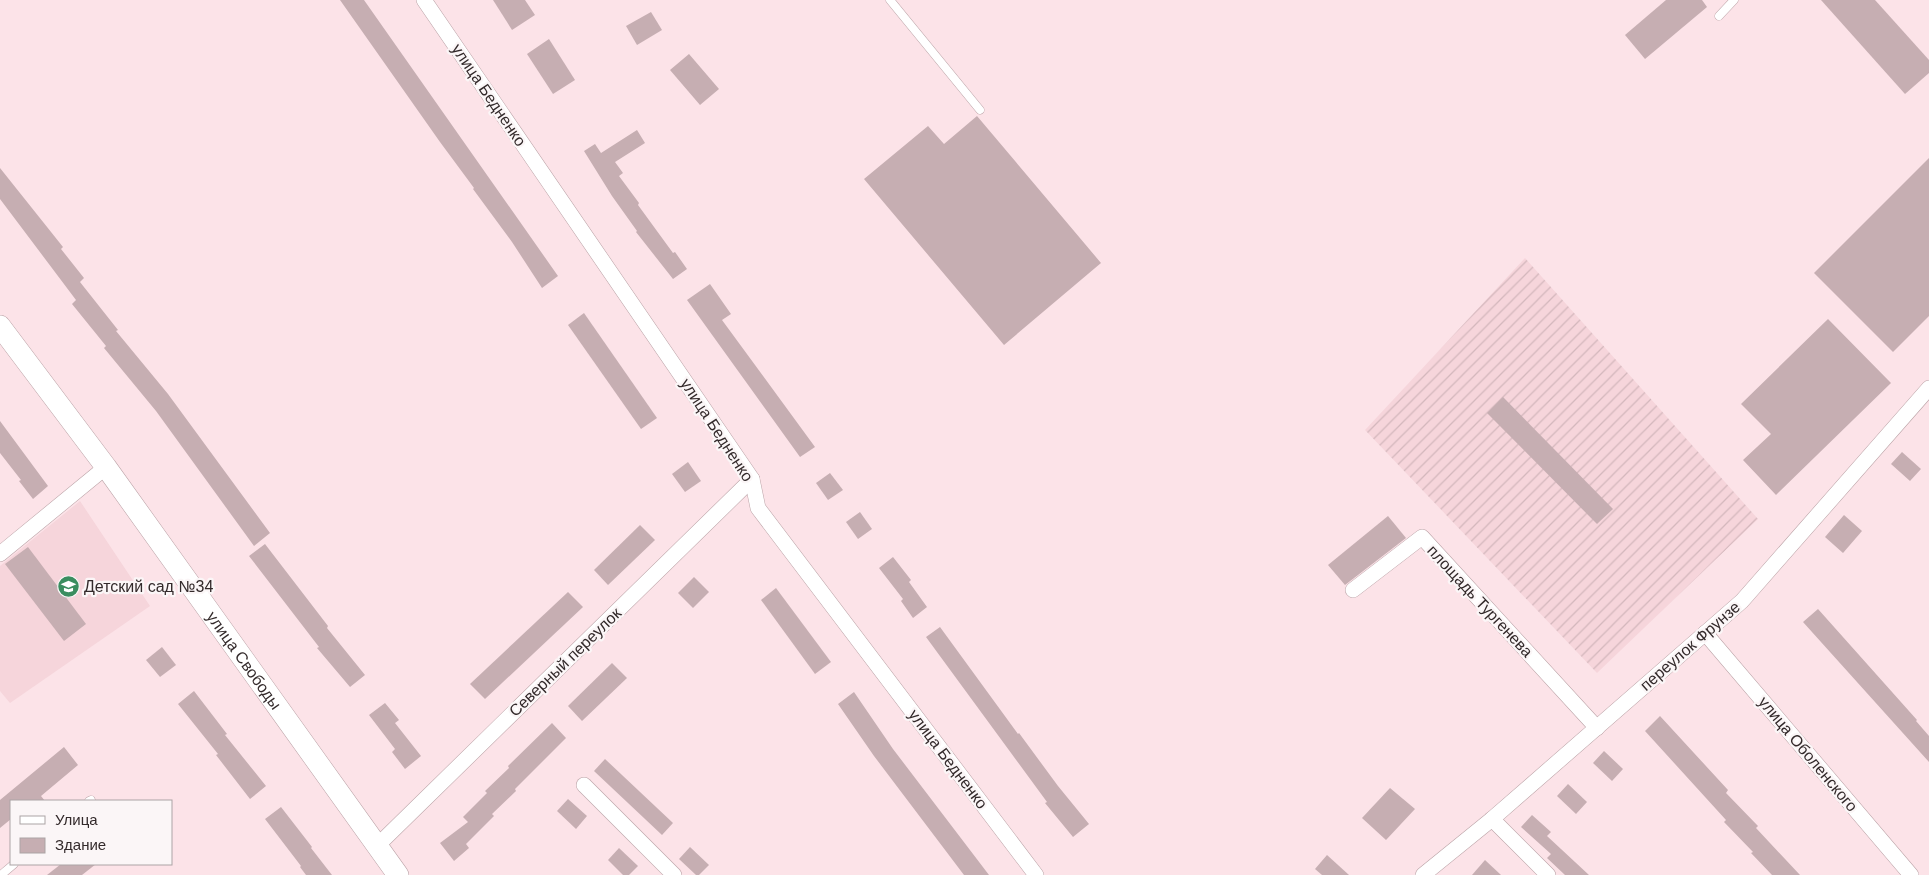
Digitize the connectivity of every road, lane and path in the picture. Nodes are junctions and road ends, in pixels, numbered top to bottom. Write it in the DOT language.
graph roads {
  1 [pos="424,0"];
  2 [pos="890,0"];
  3 [pos="1734,0"];
  4 [pos="1720,16"];
  5 [pos="980,110"];
  6 [pos="0,326"];
  7 [pos="1929,388"];
  8 [pos="106,466"];
  9 [pos="752,479"];
  10 [pos="0,554"];
  11 [pos="1353,590"];
  12 [pos="1705,633"];
  13 [pos="1598,728"];
  14 [pos="584,785"];
  15 [pos="1492,819"];
  16 [pos="378,845"];
  17 [pos="13,865"];
  18 [pos="396,874"];
  19 [pos="1,875"];
  20 [pos="674,875"];
  21 [pos="1036,875"];
  22 [pos="1423,875"];
  23 [pos="1548,875"];
  24 [pos="1911,875"];
  1 -- 9 [label="street, улица Бедненко"];
  2 -- 5 [label="lane"];
  3 -- 4 [label="lane"];
  6 -- 8 [label="main road, улица Свободы"];
  7 -- 12 [label="street, переулок Фрунзе"];
  8 -- 10 [label="street"];
  8 -- 16 [label="main road, улица Свободы"];
  9 -- 16 [label="street, Северный переулок"];
  9 -- 21 [label="street, улица Бедненко"];
  11 -- 13 [label="street, площадь Тургенева"];
  12 -- 13 [label="street, переулок Фрунзе"];
  12 -- 24 [label="street, улица Оболенского"];
  13 -- 15 [label="street, переулок Фрунзе"];
  14 -- 20 [label="street"];
  15 -- 22 [label="street, переулок Фрунзе"];
  15 -- 23 [label="street"];
  16 -- 18 [label="main road, улица Свободы"];
  17 -- 19 [label="lane"];
}
